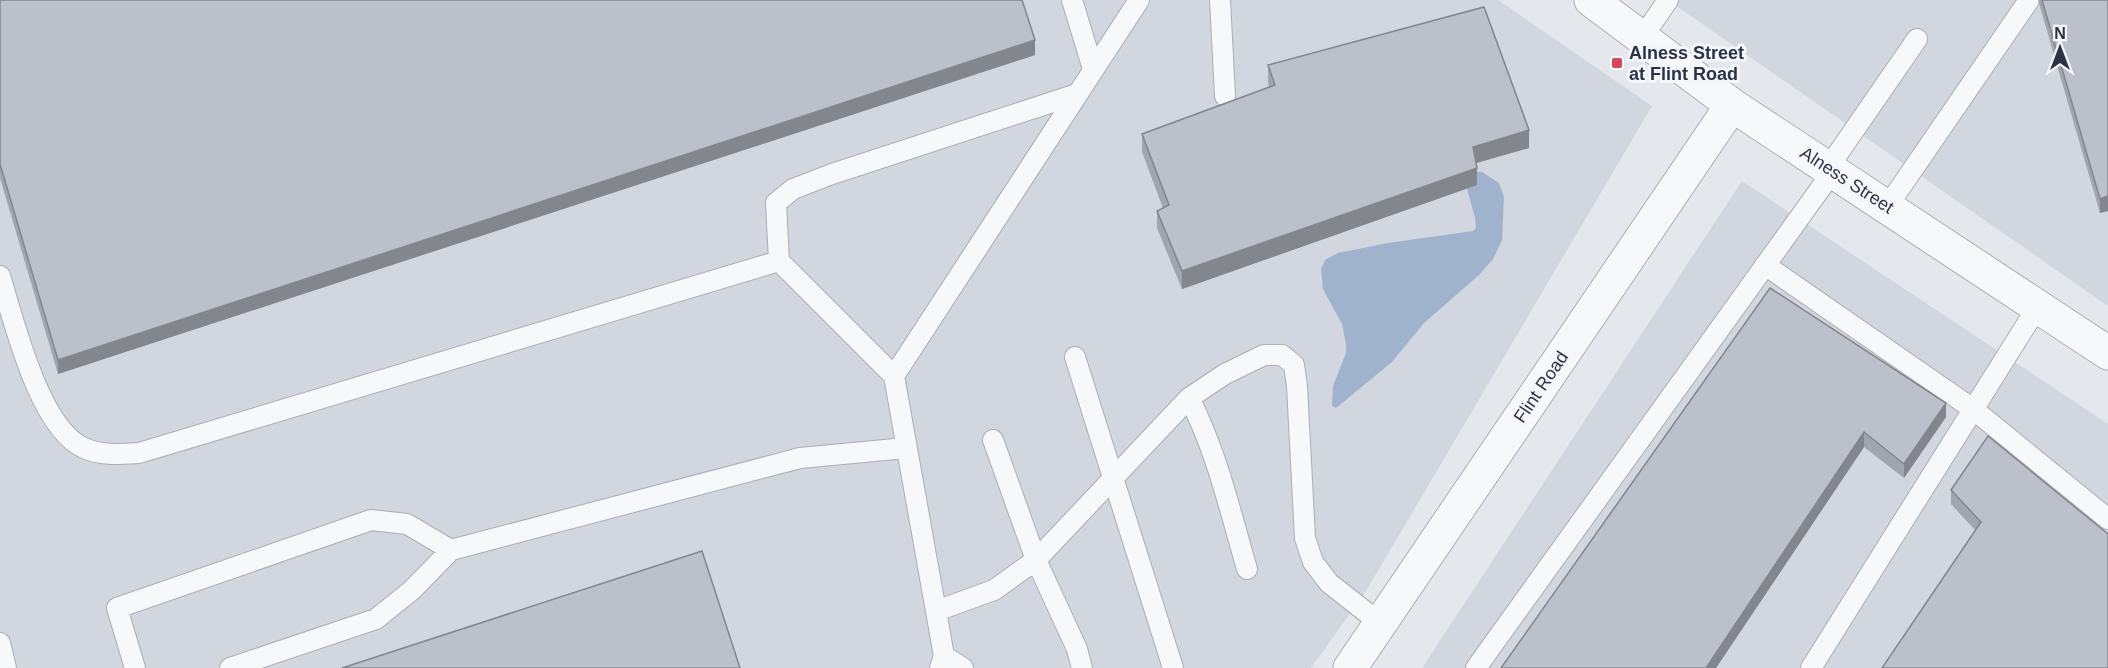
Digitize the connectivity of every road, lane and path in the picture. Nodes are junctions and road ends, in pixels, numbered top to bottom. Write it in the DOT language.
graph roads {
  1 [pos="1072,0"];
  2 [pos="1139,0"];
  3 [pos="1220,0"];
  4 [pos="1590,0"];
  5 [pos="1668,0"];
  6 [pos="2029,0"];
  7 [pos="1642,38"];
  8 [pos="1917,39"];
  9 [pos="1093,69"];
  10 [pos="1077,94"];
  11 [pos="1225,96"];
  12 [pos="1732,105"];
  13 [pos="1830,170"];
  14 [pos="1887,207"];
  15 [pos="779,261"];
  16 [pos="1765,265"];
  17 [pos="0,276"];
  18 [pos="2038,306"];
  19 [pos="2108,353"];
  20 [pos="1075,357"];
  21 [pos="894,376"];
  22 [pos="1189,398"];
  23 [pos="1973,409"];
  24 [pos="993,440"];
  25 [pos="906,448"];
  26 [pos="1113,478"];
  27 [pos="2108,519"];
  28 [pos="451,550"];
  29 [pos="1035,560"];
  30 [pos="1246,569"];
  31 [pos="936,611"];
  32 [pos="1380,623"];
  33 [pos="0,643"];
  34 [pos="942,662"];
  35 [pos="6,668"];
  36 [pos="135,668"];
  37 [pos="230,668"];
  38 [pos="963,668"];
  39 [pos="1082,668"];
  40 [pos="1173,668"];
  41 [pos="1350,668"];
  42 [pos="1476,668"];
  43 [pos="1811,668"];
  1 -- 9 [label="lane"];
  2 -- 9 [label="lane"];
  3 -- 11 [label="lane"];
  4 -- 7 [label="street, Alness Street"];
  5 -- 7 [label="lane"];
  6 -- 14 [label="lane"];
  7 -- 12 [label="street, Alness Street"];
  8 -- 13 [label="lane"];
  9 -- 10 [label="lane"];
  10 -- 15 [label="lane"];
  10 -- 21 [label="lane"];
  12 -- 13 [label="street, Alness Street"];
  12 -- 32 [label="street, Flint Road"];
  13 -- 14 [label="street, Alness Street"];
  13 -- 16 [label="lane"];
  14 -- 18 [label="street, Alness Street"];
  15 -- 17 [label="lane"];
  15 -- 21 [label="lane"];
  16 -- 23 [label="lane"];
  16 -- 42 [label="lane"];
  18 -- 19 [label="street, Alness Street"];
  18 -- 23 [label="lane"];
  20 -- 26 [label="lane"];
  21 -- 25 [label="lane"];
  22 -- 26 [label="lane"];
  22 -- 30 [label="lane"];
  22 -- 32 [label="lane"];
  23 -- 27 [label="lane"];
  23 -- 43 [label="lane"];
  24 -- 29 [label="lane"];
  25 -- 28 [label="lane"];
  25 -- 31 [label="lane"];
  26 -- 29 [label="lane"];
  26 -- 40 [label="lane"];
  28 -- 36 [label="lane"];
  28 -- 37 [label="lane"];
  29 -- 31 [label="lane"];
  29 -- 39 [label="lane"];
  31 -- 34 [label="lane"];
  32 -- 41 [label="street, Flint Road"];
  33 -- 35 [label="lane"];
  34 -- 38 [label="lane"];
}
